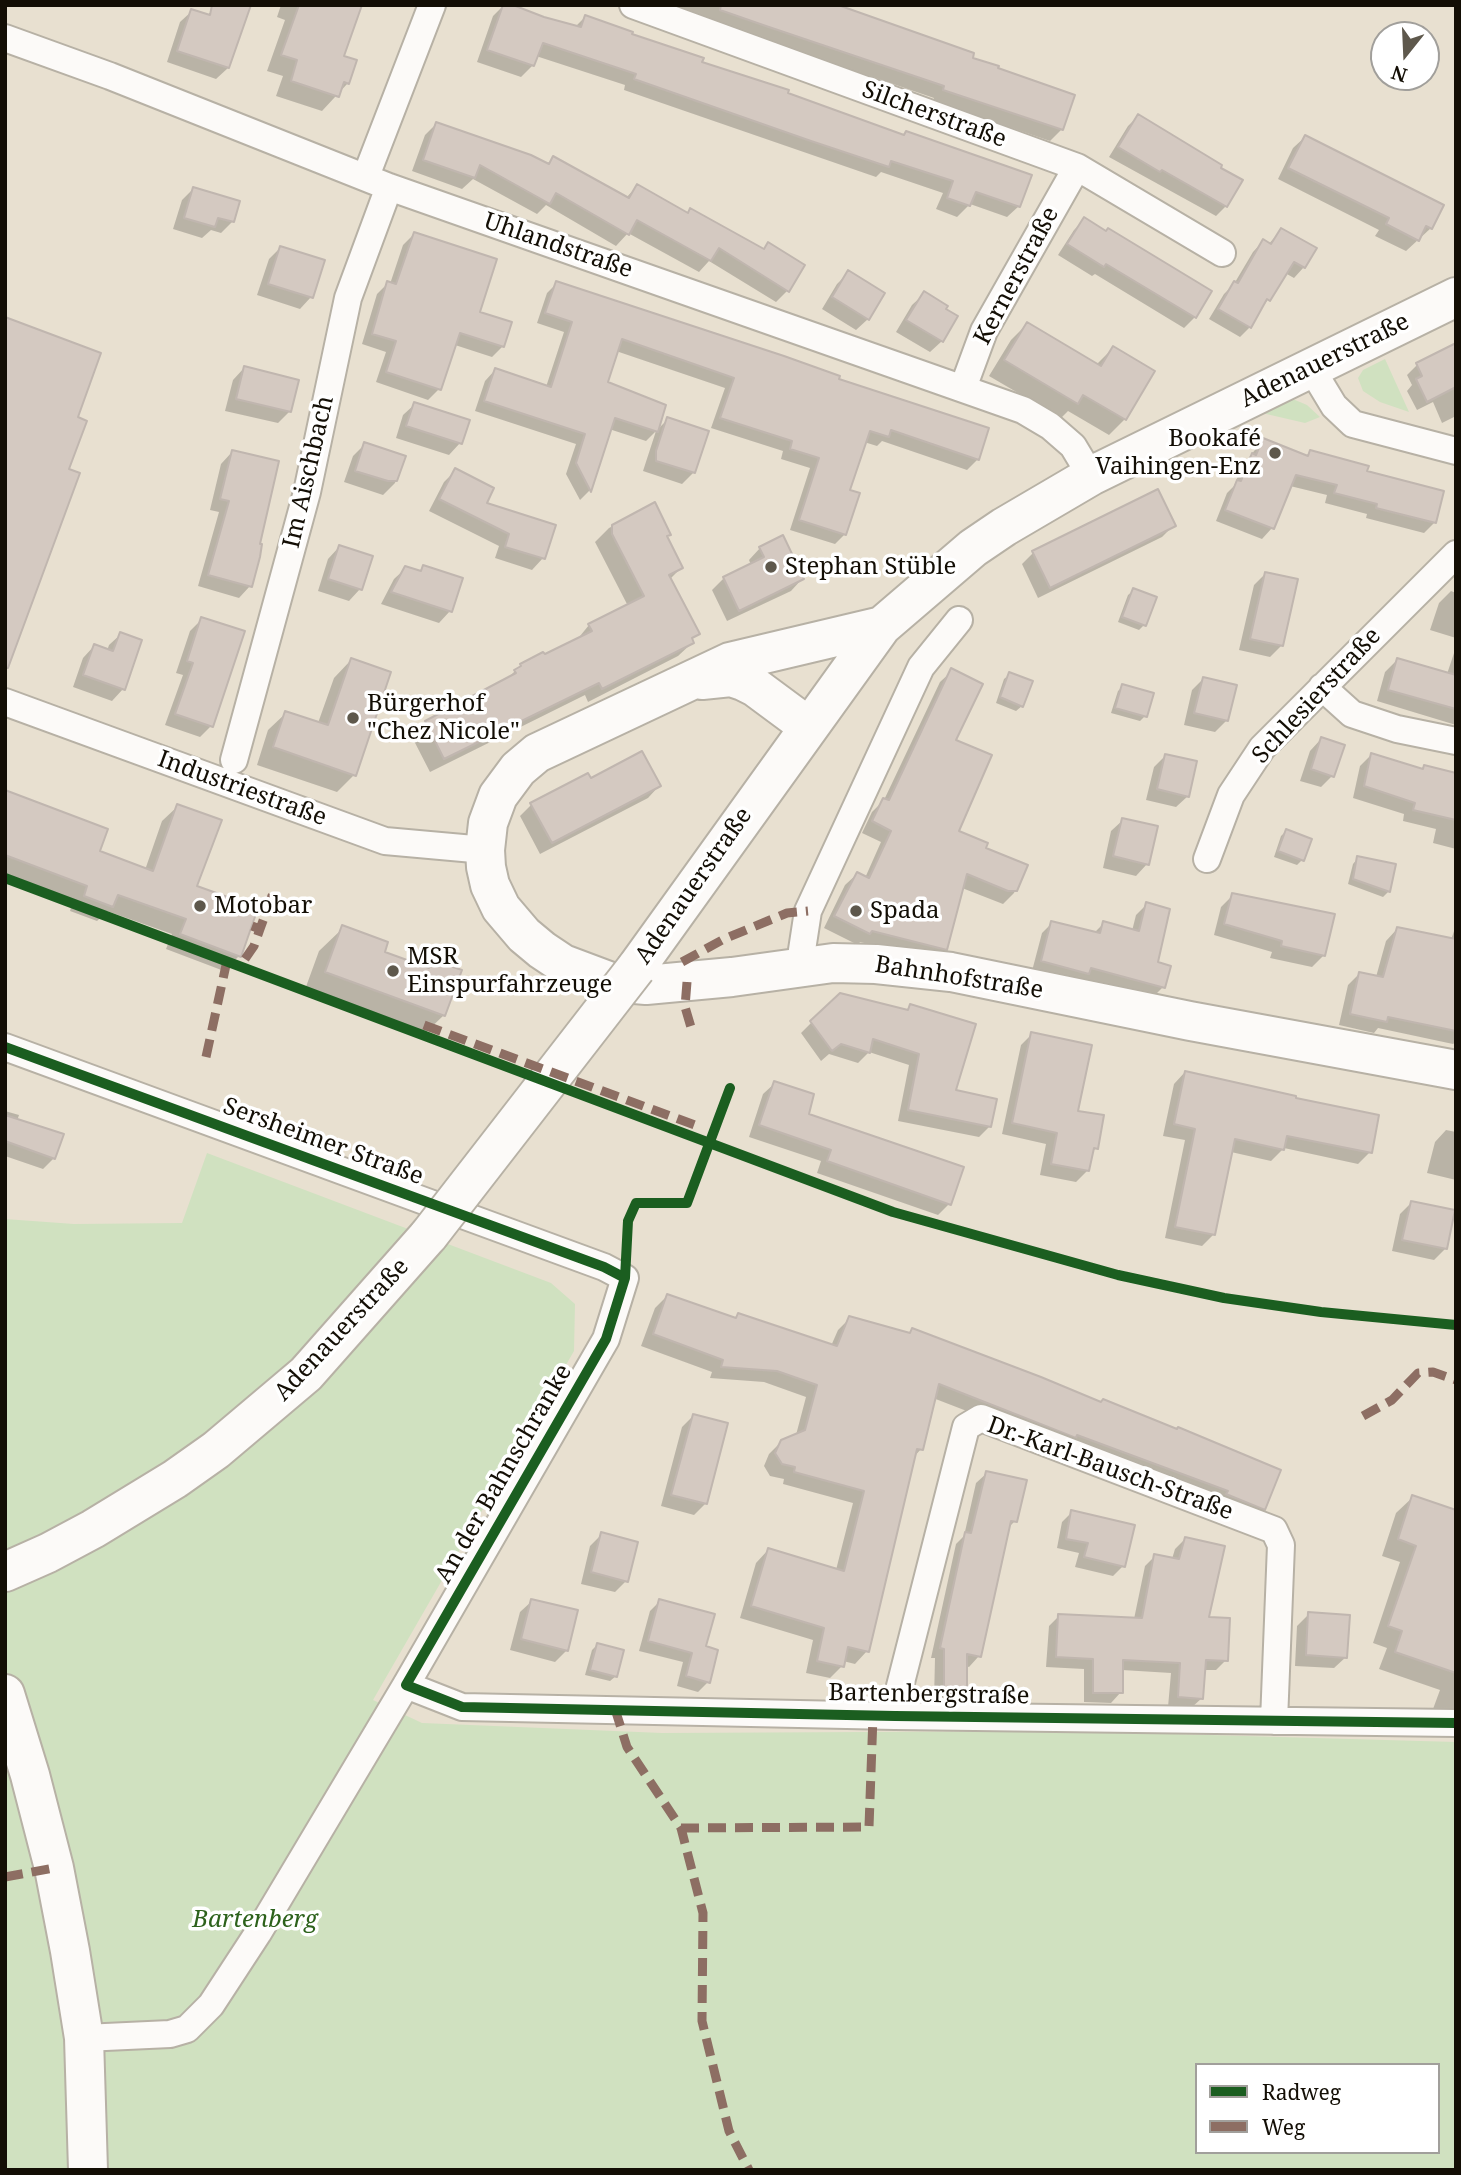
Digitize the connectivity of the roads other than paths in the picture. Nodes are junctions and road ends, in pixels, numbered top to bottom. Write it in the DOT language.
graph roads {
  1 [pos="432,5"];
  2 [pos="633,5"];
  3 [pos="5,38"];
  4 [pos="1077,167"];
  5 [pos="378,181"];
  6 [pos="1222,253"];
  7 [pos="1456,297"];
  8 [pos="1311,368"];
  9 [pos="963,388"];
  10 [pos="1456,451"];
  11 [pos="1091,476"];
  12 [pos="1456,554"];
  13 [pos="959,620"];
  14 [pos="882,626"];
  15 [pos="686,684"];
  16 [pos="1322,687"];
  17 [pos="5,702"];
  18 [pos="809,727"];
  19 [pos="1456,741"];
  20 [pos="234,760"];
  21 [pos="485,850"];
  22 [pos="1207,859"];
  23 [pos="803,967"];
  24 [pos="5,1047"];
  25 [pos="1456,1070"];
  26 [pos="625,1278"];
  27 [pos="5,1572"];
  28 [pos="405,1685"];
  29 [pos="8,1707"];
  30 [pos="895,1716"];
  31 [pos="1274,1721"];
  32 [pos="1456,1723"];
  33 [pos="83,2038"];
  34 [pos="88,2170"];
  1 -- 5 [label="street, Im Aischbach"];
  2 -- 4 [label="street, Silcherstraße"];
  3 -- 5 [label="street, Uhlandstraße"];
  4 -- 6 [label="street, Silcherstraße"];
  4 -- 9 [label="street, Kernerstraße"];
  5 -- 9 [label="street, Uhlandstraße"];
  5 -- 20 [label="street, Im Aischbach"];
  7 -- 8 [label="main road, Adenauerstraße"];
  8 -- 10 [label="street"];
  8 -- 11 [label="main road, Adenauerstraße"];
  9 -- 11 [label="street, Uhlandstraße"];
  11 -- 14 [label="main road, Adenauerstraße"];
  12 -- 16 [label="street, Schlesierstraße"];
  13 -- 23 [label="street"];
  14 -- 15 [label="main road"];
  14 -- 18 [label="main road, Adenauerstraße"];
  15 -- 18 [label="main road"];
  15 -- 21 [label="main road, Bahnhofstraße"];
  16 -- 19 [label="street"];
  16 -- 22 [label="street, Schlesierstraße"];
  17 -- 21 [label="street, Industriestraße"];
  18 -- 27 [label="main road, Adenauerstraße, bridge"];
  21 -- 23 [label="main road, Bahnhofstraße"];
  23 -- 25 [label="main road, Bahnhofstraße"];
  24 -- 26 [label="street, Sersheimer Straße"];
  26 -- 28 [label="street, An der Bahnschranke"];
  28 -- 30 [label="street, Bartenbergstraße"];
  28 -- 33 [label="street, An der Bahnschranke"];
  29 -- 33 [label="main road"];
  30 -- 31 [label="street, Bartenbergstraße"];
  30 -- 31 [label="street, Dr.-Karl-Bausch-Straße"];
  31 -- 32 [label="street, Bartenbergstraße"];
  33 -- 34 [label="main road"];
}
